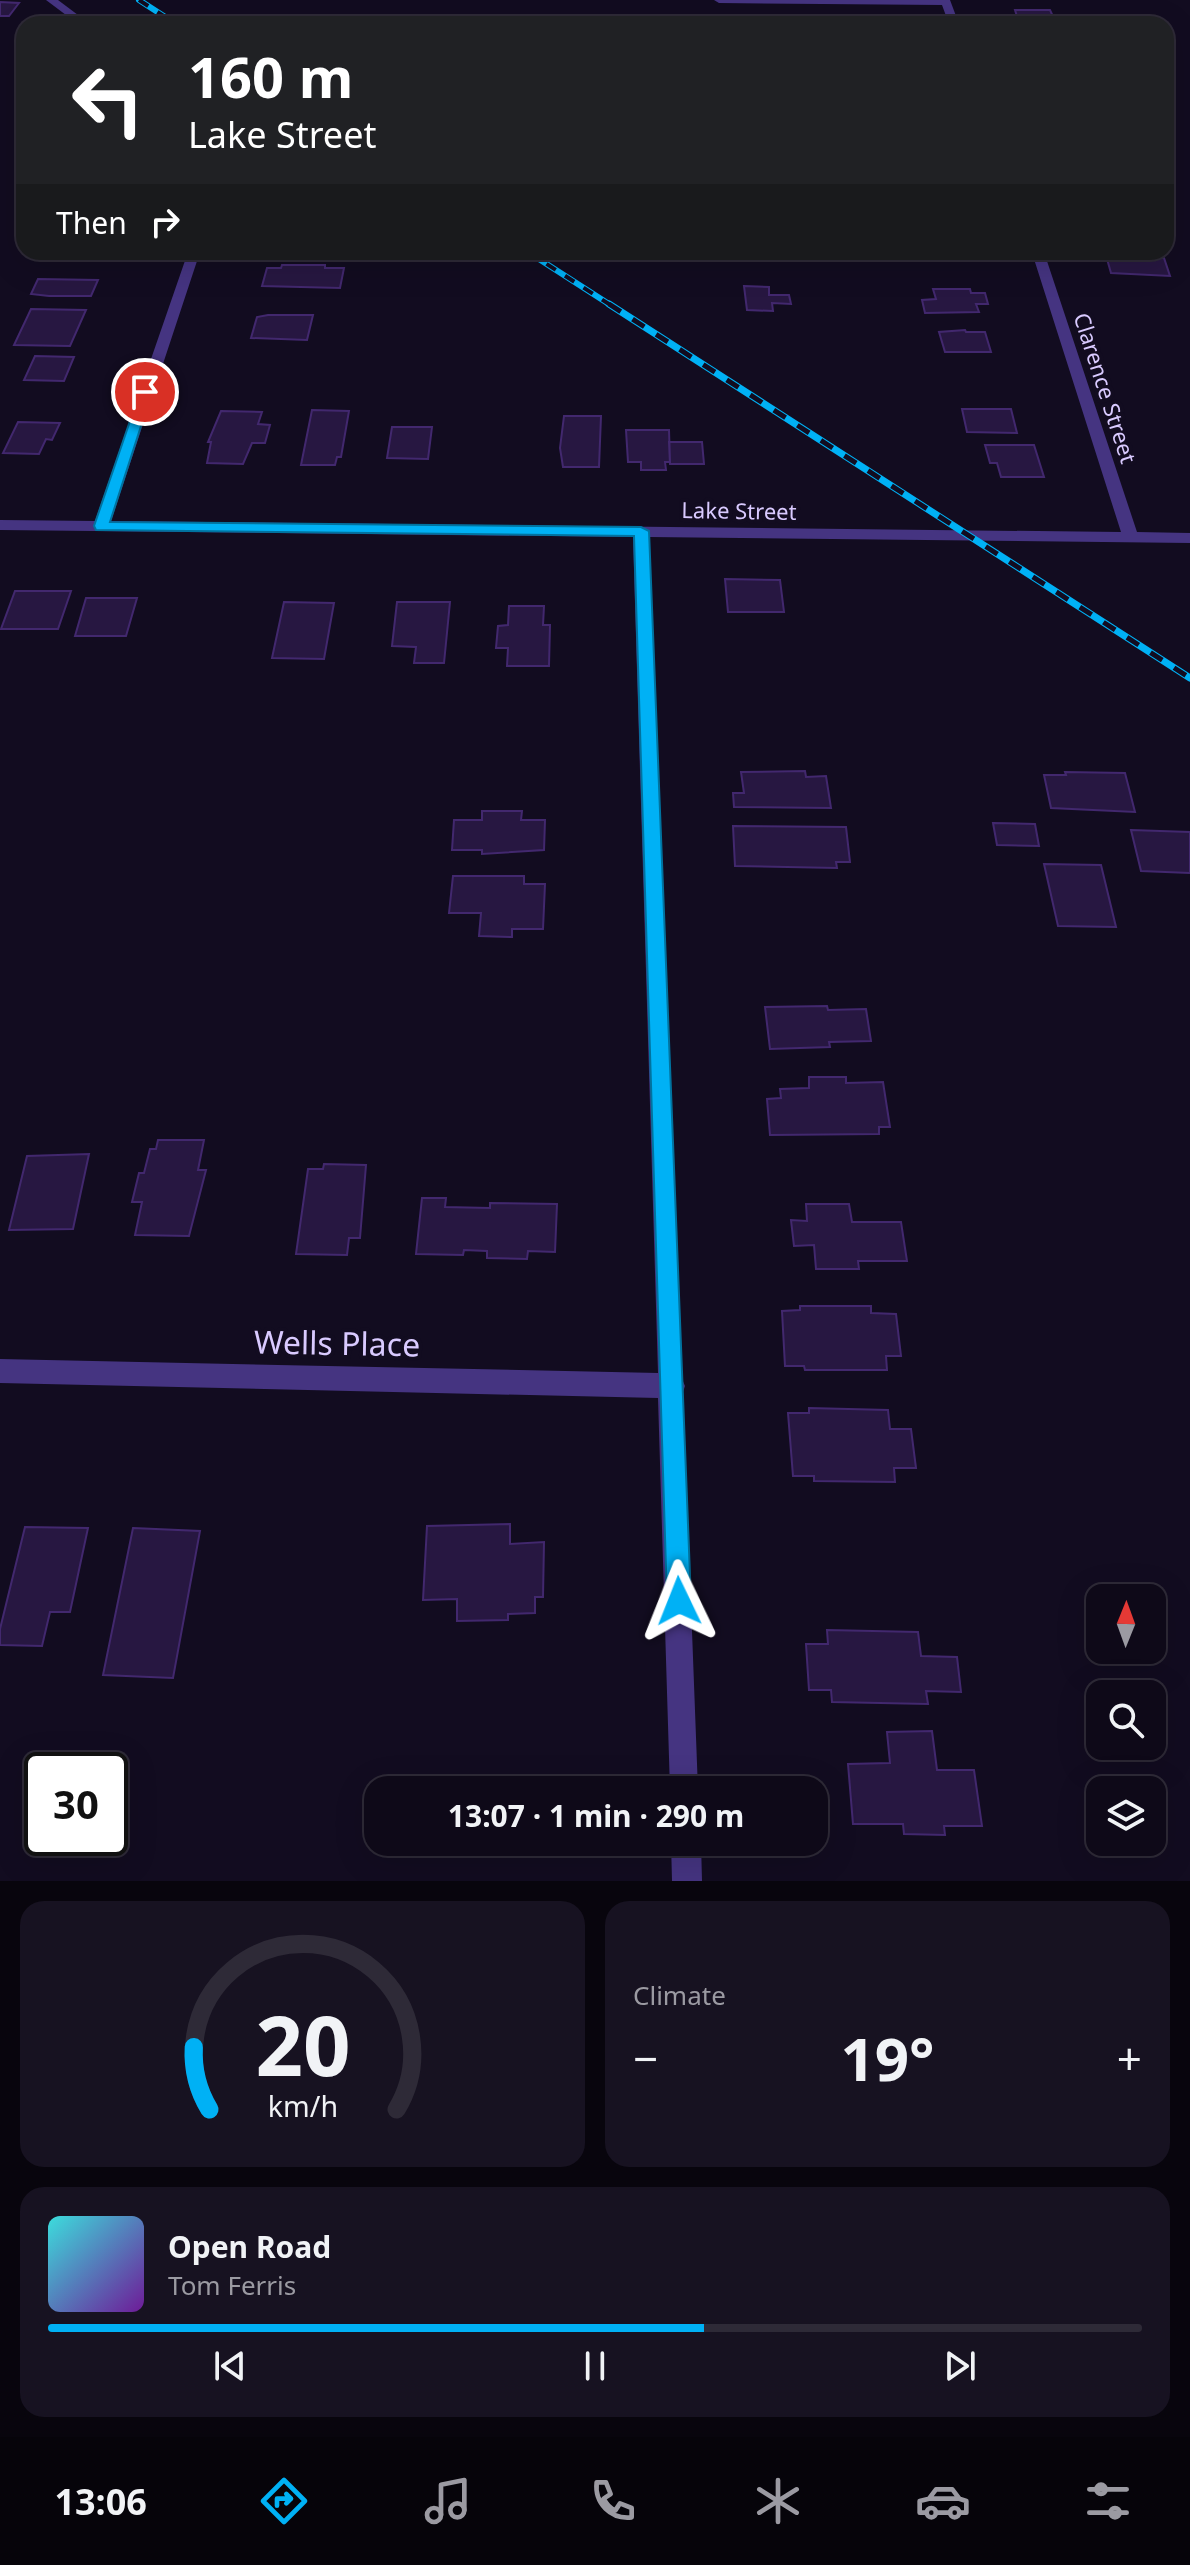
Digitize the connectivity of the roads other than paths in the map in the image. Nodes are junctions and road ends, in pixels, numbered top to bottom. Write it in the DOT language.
graph roads {
  1 [pos="51,0"];
  2 [pos="719,0"];
  3 [pos="945,1"];
  4 [pos="74,16"];
  5 [pos="191,260"];
  6 [pos="1040,260"];
  7 [pos="0,525"];
  8 [pos="101,526"];
  9 [pos="641,531"];
  10 [pos="1131,537"];
  11 [pos="1190,538"];
  12 [pos="0,1371"];
  13 [pos="673,1386"];
  14 [pos="684,1776"];
  15 [pos="686,1856"];
  16 [pos="687,1881"];
  1 -- 4 [label="street"];
  2 -- 3 [label="street"];
  5 -- 8 [label="street"];
  6 -- 10 [label="street, Clarence Street"];
  7 -- 8 [label="street, Lake Street"];
  8 -- 9 [label="street, Lake Street"];
  9 -- 10 [label="street, Lake Street"];
  9 -- 13 [label="street"];
  10 -- 11 [label="street, Lake Street"];
  12 -- 13 [label="street, Wells Place"];
  13 -- 14 [label="street"];
  15 -- 16 [label="street"];
}
